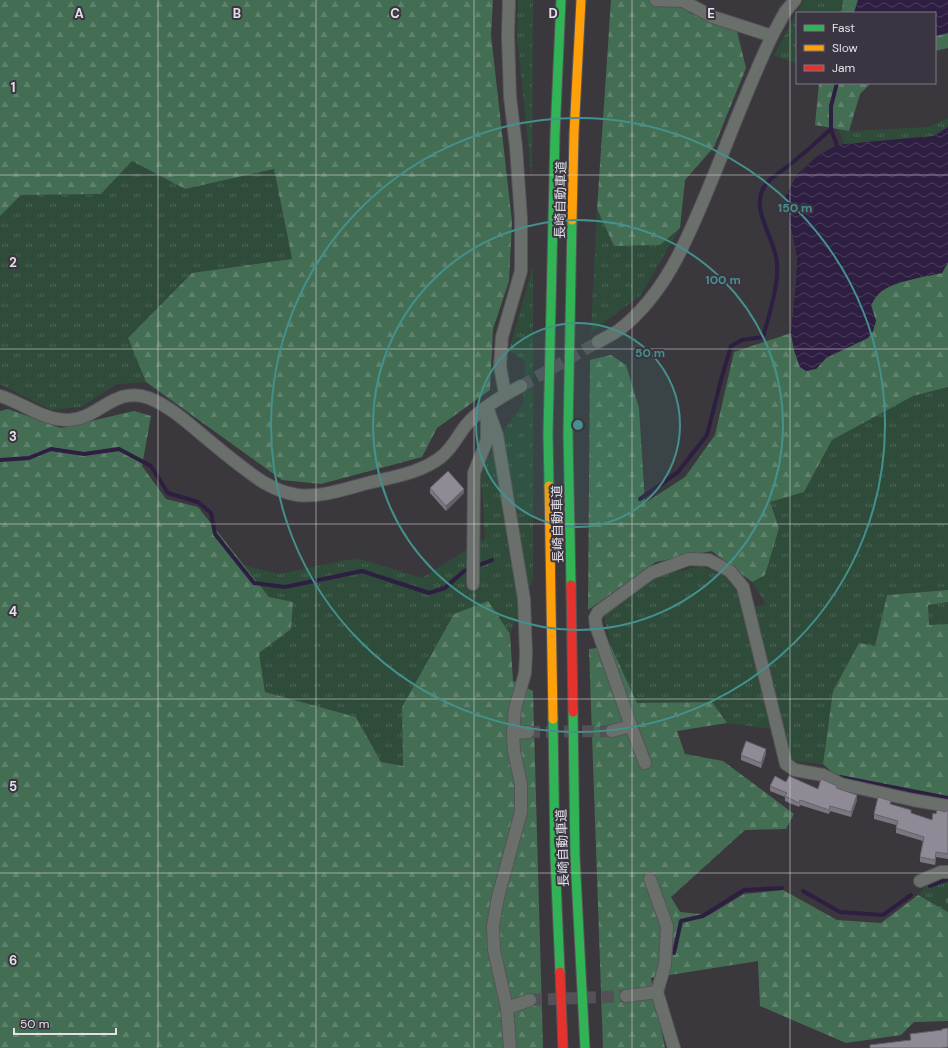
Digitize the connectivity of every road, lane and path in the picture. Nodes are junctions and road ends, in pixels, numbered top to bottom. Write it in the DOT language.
graph roads {
  1 [pos="509,0"];
  2 [pos="561,0"];
  3 [pos="581,0"];
  4 [pos="656,0"];
  5 [pos="795,0"];
  6 [pos="772,36"];
  7 [pos="598,342"];
  8 [pos="521,386"];
  9 [pos="505,394"];
  10 [pos="0,396"];
  11 [pos="487,407"];
  12 [pos="473,584"];
  13 [pos="631,726"];
  14 [pos="612,731"];
  15 [pos="528,732"];
  16 [pos="513,733"];
  17 [pos="645,763"];
  18 [pos="948,806"];
  19 [pos="948,872"];
  20 [pos="650,879"];
  21 [pos="920,881"];
  22 [pos="656,992"];
  23 [pos="626,996"];
  24 [pos="530,1000"];
  25 [pos="507,1008"];
  26 [pos="510,1048"];
  27 [pos="563,1048"];
  28 [pos="585,1048"];
  29 [pos="674,1048"];
  1 -- 9 [label="street"];
  2 -- 27 [label="highway, 長崎自動車道"];
  3 -- 28 [label="highway, 長崎自動車道"];
  4 -- 6 [label="street"];
  5 -- 6 [label="street"];
  6 -- 7 [label="street"];
  8 -- 9 [label="street"];
  9 -- 11 [label="street"];
  10 -- 11 [label="street"];
  11 -- 12 [label="street"];
  11 -- 16 [label="street"];
  13 -- 14 [label="street"];
  13 -- 17 [label="street"];
  13 -- 18 [label="street"];
  15 -- 16 [label="street"];
  16 -- 25 [label="street"];
  19 -- 21 [label="street"];
  20 -- 22 [label="street"];
  22 -- 23 [label="street"];
  22 -- 29 [label="street"];
  24 -- 25 [label="street"];
  25 -- 26 [label="street"];
}
